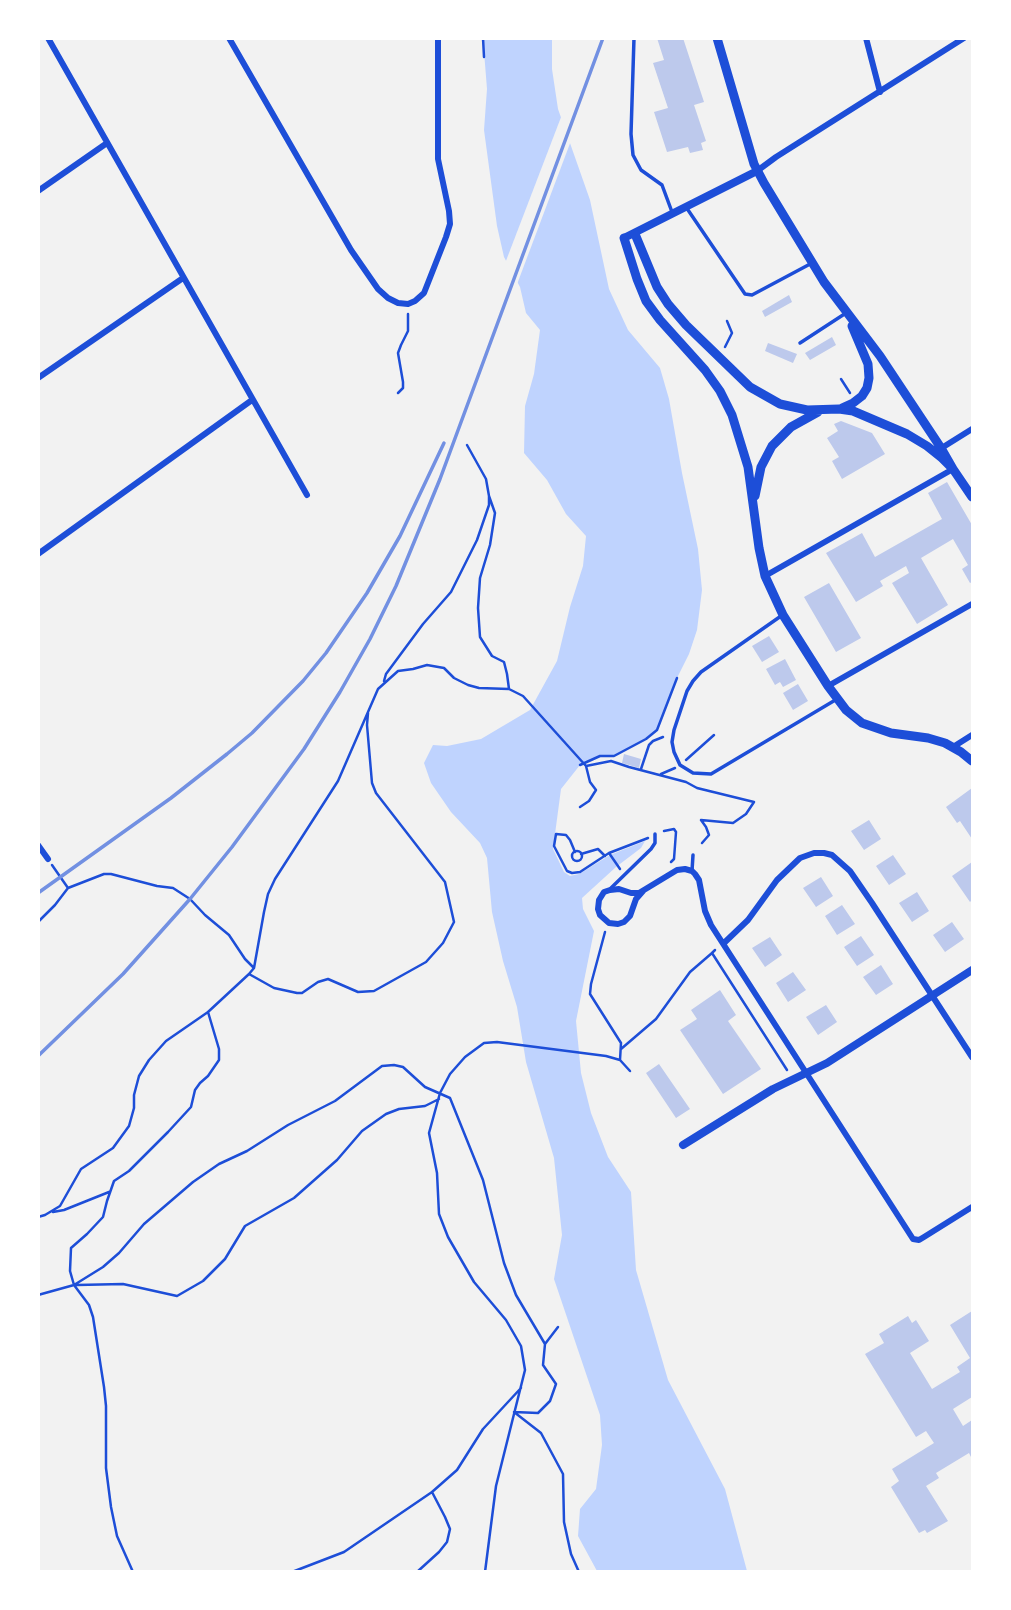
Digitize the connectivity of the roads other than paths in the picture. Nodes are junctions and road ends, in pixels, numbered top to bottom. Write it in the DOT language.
graph roads {
  1 [pos="48,38"];
  2 [pos="229,38"];
  3 [pos="438,38"];
  4 [pos="634,38"];
  5 [pos="717,38"];
  6 [pos="866,38"];
  7 [pos="964,38"];
  8 [pos="880,92"];
  9 [pos="107,143"];
  10 [pos="757,171"];
  11 [pos="38,191"];
  12 [pos="686,207"];
  13 [pos="673,214"];
  14 [pos="635,233"];
  15 [pos="624,238"];
  16 [pos="811,262"];
  17 [pos="183,278"];
  18 [pos="848,315"];
  19 [pos="800,343"];
  20 [pos="38,378"];
  21 [pos="252,400"];
  22 [pos="839,409"];
  23 [pos="823,410"];
  24 [pos="972,429"];
  25 [pos="938,450"];
  26 [pos="953,469"];
  27 [pos="306,495"];
  28 [pos="972,497"];
  29 [pos="754,504"];
  30 [pos="38,554"];
  31 [pos="765,576"];
  32 [pos="972,604"];
  33 [pos="783,615"];
  34 [pos="828,686"];
  35 [pos="837,699"];
  36 [pos="972,735"];
  37 [pos="953,747"];
  38 [pos="972,761"];
  39 [pos="655,834"];
  40 [pos="38,845"];
  41 [pos="693,855"];
  42 [pos="48,859"];
  43 [pos="692,871"];
  44 [pos="610,890"];
  45 [pos="643,891"];
  46 [pos="724,943"];
  47 [pos="972,970"];
  48 [pos="932,997"];
  49 [pos="972,1057"];
  50 [pos="806,1072"];
  51 [pos="682,1145"];
  52 [pos="972,1208"];
  1 -- 9 [label="street"];
  2 -- 3 [label="street"];
  4 -- 13 [label="lane"];
  5 -- 10 [label="main road"];
  6 -- 8 [label="street"];
  7 -- 8 [label="street"];
  8 -- 10 [label="street"];
  9 -- 11 [label="street"];
  9 -- 17 [label="street"];
  10 -- 12 [label="street"];
  10 -- 16 [label="main road"];
  12 -- 13 [label="street"];
  12 -- 16 [label="lane"];
  13 -- 14 [label="street"];
  14 -- 15 [label="street"];
  14 -- 23 [label="main road"];
  15 -- 29 [label="main road"];
  16 -- 18 [label="main road"];
  17 -- 20 [label="street"];
  17 -- 21 [label="street"];
  18 -- 19 [label="lane"];
  18 -- 22 [label="main road"];
  18 -- 25 [label="main road"];
  21 -- 27 [label="street"];
  21 -- 30 [label="street"];
  22 -- 23 [label="main road"];
  22 -- 25 [label="main road"];
  23 -- 29 [label="main road"];
  24 -- 25 [label="street"];
  25 -- 26 [label="main road"];
  26 -- 28 [label="main road"];
  26 -- 31 [label="street"];
  29 -- 31 [label="main road"];
  31 -- 33 [label="main road"];
  32 -- 34 [label="street"];
  33 -- 34 [label="main road"];
  33 -- 35 [label="lane"];
  34 -- 35 [label="main road"];
  35 -- 37 [label="main road"];
  36 -- 37 [label="street"];
  37 -- 38 [label="main road"];
  39 -- 44 [label="lane"];
  40 -- 42 [label="street"];
  41 -- 43 [label="lane"];
  43 -- 45 [label="street"];
  43 -- 46 [label="street"];
  44 -- 45 [label="street"];
  44 -- 45 [label="street"];
  46 -- 48 [label="street"];
  46 -- 50 [label="street"];
  47 -- 48 [label="street"];
  48 -- 49 [label="street"];
  48 -- 50 [label="street"];
  50 -- 51 [label="street"];
  50 -- 52 [label="street"];
}
